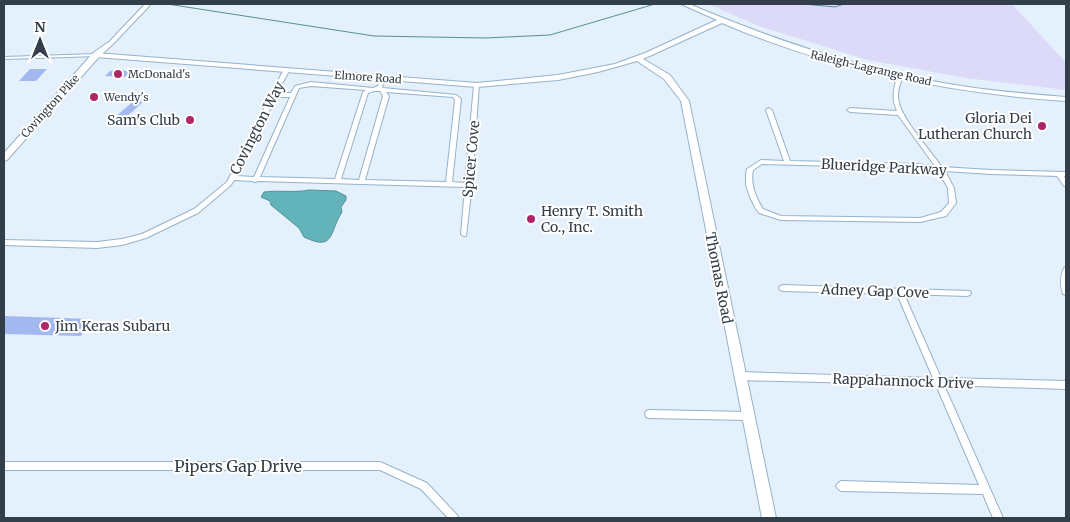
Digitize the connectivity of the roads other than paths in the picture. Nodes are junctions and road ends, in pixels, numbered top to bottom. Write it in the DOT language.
graph roads {
  1 [pos="139,4"];
  2 [pos="148,4"];
  3 [pos="685,4"];
  4 [pos="133,14"];
  5 [pos="721,21"];
  6 [pos="96,55"];
  7 [pos="4,58"];
  8 [pos="637,58"];
  9 [pos="286,71"];
  10 [pos="900,76"];
  11 [pos="383,78"];
  12 [pos="478,85"];
  13 [pos="378,89"];
  14 [pos="274,95"];
  15 [pos="294,95"];
  16 [pos="1066,99"];
  17 [pos="769,110"];
  18 [pos="850,110"];
  19 [pos="900,113"];
  20 [pos="4,158"];
  21 [pos="787,162"];
  22 [pos="941,170"];
  23 [pos="1058,174"];
  24 [pos="1066,174"];
  25 [pos="232,178"];
  26 [pos="255,180"];
  27 [pos="337,181"];
  28 [pos="361,182"];
  29 [pos="1066,184"];
  30 [pos="449,185"];
  31 [pos="468,185"];
  32 [pos="464,234"];
  33 [pos="4,243"];
  34 [pos="1066,270"];
  35 [pos="783,288"];
  36 [pos="899,291"];
  37 [pos="1066,292"];
  38 [pos="967,293"];
  39 [pos="739,376"];
  40 [pos="938,382"];
  41 [pos="1066,385"];
  42 [pos="649,414"];
  43 [pos="747,416"];
  44 [pos="4,466"];
  45 [pos="841,486"];
  46 [pos="986,490"];
  47 [pos="454,518"];
  48 [pos="769,518"];
  49 [pos="998,518"];
  1 -- 4 [label="street, Covington Pike"];
  2 -- 4 [label="street, Covington Pike"];
  3 -- 5 [label="street, Raleigh-Lagrange Road"];
  4 -- 6 [label="street, Covington Pike"];
  5 -- 8 [label="street, Elmore Road"];
  5 -- 10 [label="street, Raleigh-Lagrange Road"];
  6 -- 7 [label="street, Elmore Road"];
  6 -- 9 [label="street, Elmore Road"];
  6 -- 20 [label="street, Covington Pike"];
  8 -- 12 [label="street, Elmore Road"];
  8 -- 39 [label="street, Thomas Road"];
  9 -- 11 [label="street, Elmore Road"];
  9 -- 14 [label="street, Covington Way"];
  10 -- 16 [label="street, Raleigh-Lagrange Road"];
  10 -- 19 [label="street"];
  11 -- 12 [label="street, Elmore Road"];
  11 -- 13 [label="street"];
  12 -- 31 [label="street, Spicer Cove"];
  13 -- 15 [label="street"];
  13 -- 27 [label="street"];
  13 -- 28 [label="street"];
  13 -- 30 [label="street"];
  14 -- 15 [label="street"];
  14 -- 25 [label="street, Covington Way"];
  15 -- 26 [label="street"];
  17 -- 21 [label="street"];
  18 -- 19 [label="street"];
  19 -- 22 [label="street"];
  21 -- 22 [label="street, Blueridge Parkway"];
  21 -- 22 [label="street, Blueridge Parkway"];
  22 -- 23 [label="street, Blueridge Parkway"];
  23 -- 24 [label="street, Blueridge Parkway"];
  23 -- 29 [label="street"];
  25 -- 26 [label="street"];
  25 -- 33 [label="street, Covington Way"];
  26 -- 27 [label="street"];
  27 -- 28 [label="street"];
  28 -- 30 [label="street"];
  30 -- 31 [label="street"];
  31 -- 32 [label="street, Spicer Cove"];
  34 -- 37 [label="street"];
  35 -- 36 [label="street, Adney Gap Cove"];
  36 -- 38 [label="street, Adney Gap Cove"];
  36 -- 40 [label="street"];
  39 -- 40 [label="street, Rappahannock Drive"];
  39 -- 43 [label="street, Thomas Road"];
  40 -- 41 [label="street, Rappahannock Drive"];
  40 -- 46 [label="street"];
  42 -- 43 [label="street"];
  43 -- 48 [label="street, Thomas Road"];
  44 -- 47 [label="street, Pipers Gap Drive"];
  45 -- 46 [label="street"];
  46 -- 49 [label="street"];
}
